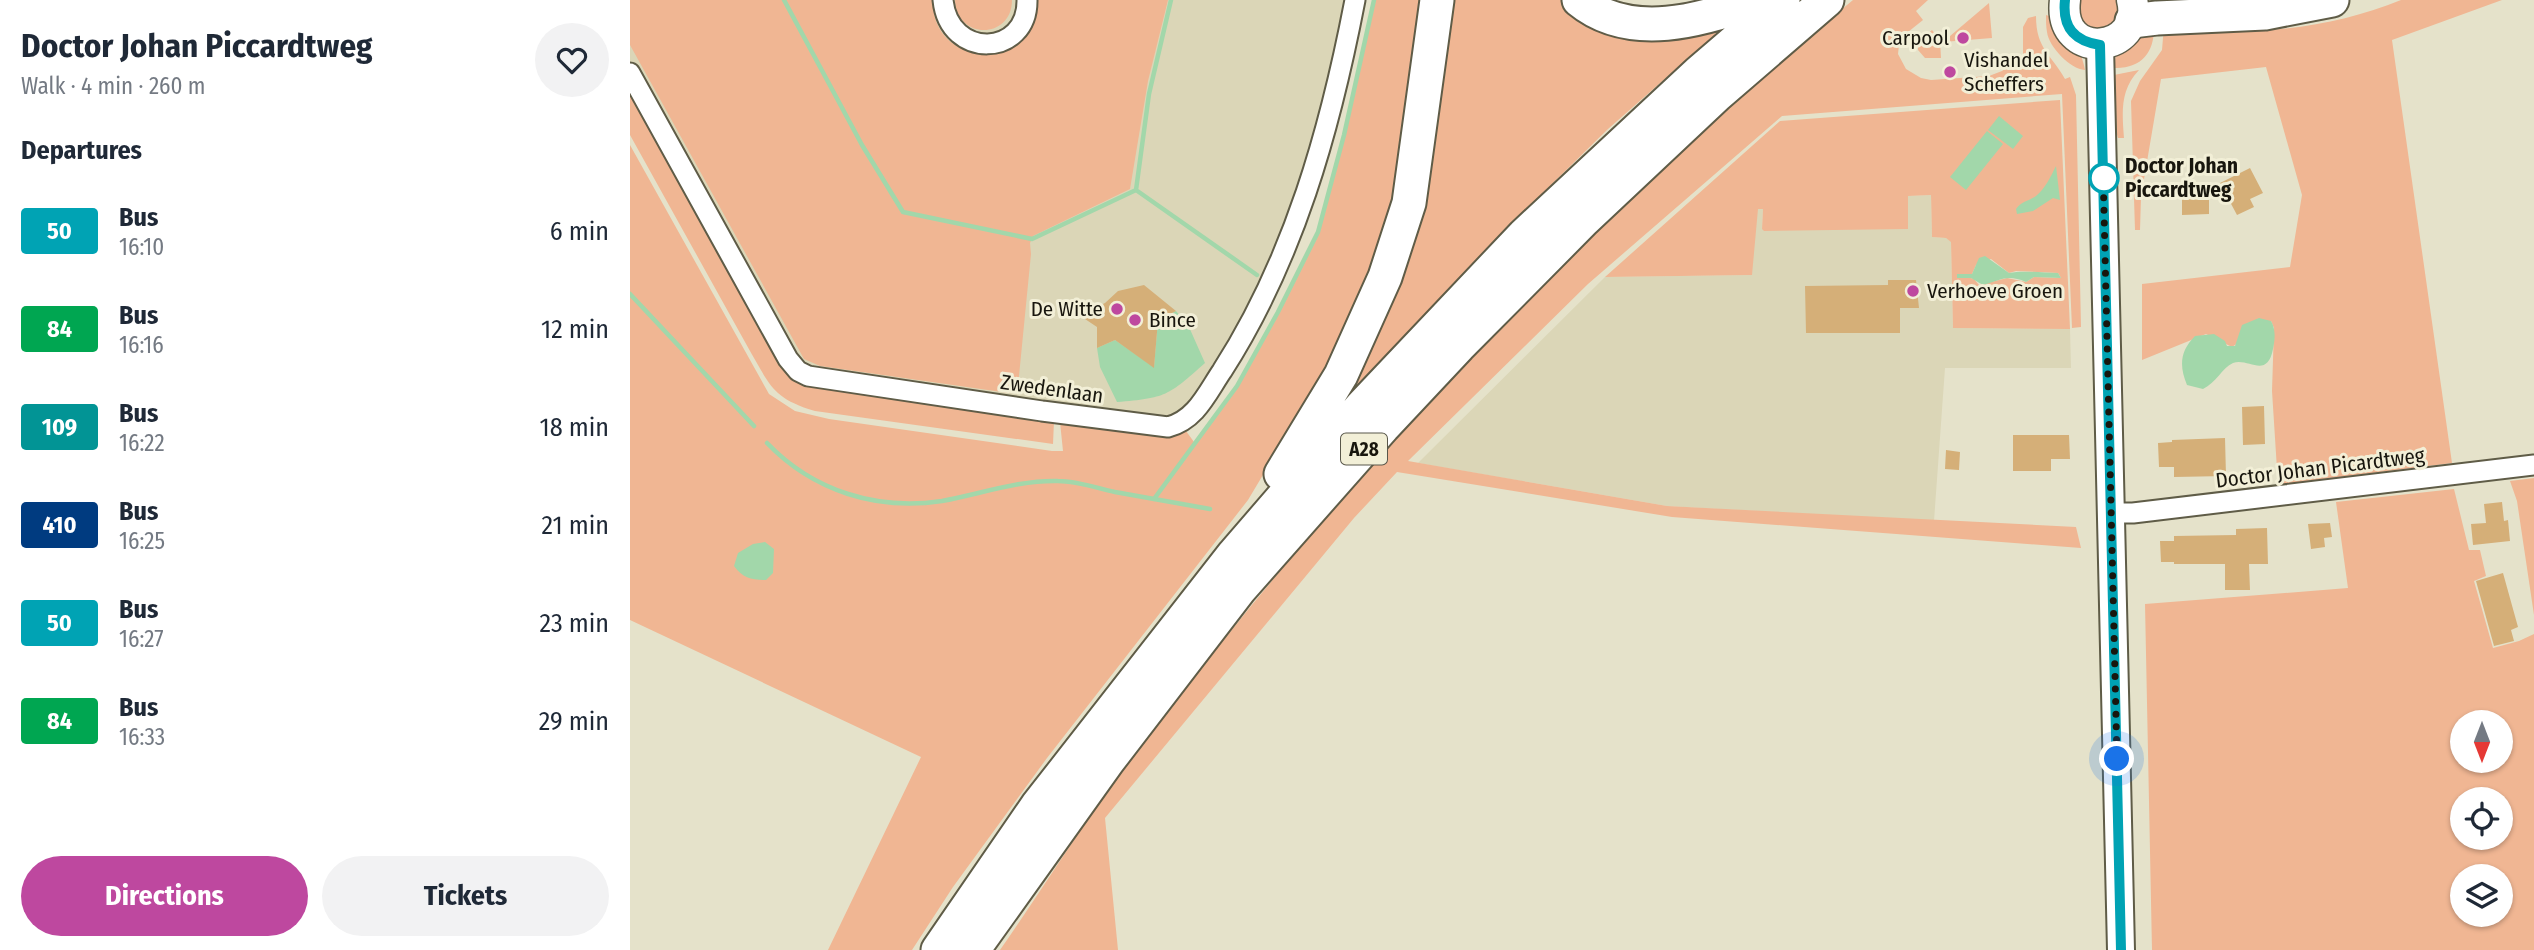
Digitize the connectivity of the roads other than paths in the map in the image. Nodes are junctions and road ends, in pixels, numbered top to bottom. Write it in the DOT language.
graph roads {
  1 [pos="943,0"];
  2 [pos="1027,0"];
  3 [pos="1355,0"];
  4 [pos="1437,0"];
  5 [pos="1579,0"];
  6 [pos="1758,0"];
  7 [pos="1783,0"];
  8 [pos="1827,0"];
  9 [pos="2065,0"];
  10 [pos="2169,0"];
  11 [pos="2219,0"];
  12 [pos="2332,0"];
  13 [pos="2132,11"];
  14 [pos="2100,45"];
  15 [pos="630,72"];
  16 [pos="2534,465"];
  17 [pos="2112,513"];
  18 [pos="1234,554"];
  19 [pos="938,950"];
  20 [pos="973,950"];
  21 [pos="2121,950"];
  1 -- 2 [label="street"];
  3 -- 15 [label="street, Zwedenlaan"];
  4 -- 18 [label="highway, A28"];
  5 -- 6 [label="highway"];
  7 -- 18 [label="highway, A28"];
  8 -- 20 [label="highway, A28"];
  9 -- 14 [label="main road"];
  10 -- 11 [label="highway"];
  12 -- 13 [label="highway"];
  13 -- 14 [label="main road"];
  14 -- 17 [label="main road"];
  16 -- 17 [label="street, Doctor Johan Picardtweg"];
  17 -- 21 [label="main road"];
  18 -- 19 [label="highway, A28"];
}
